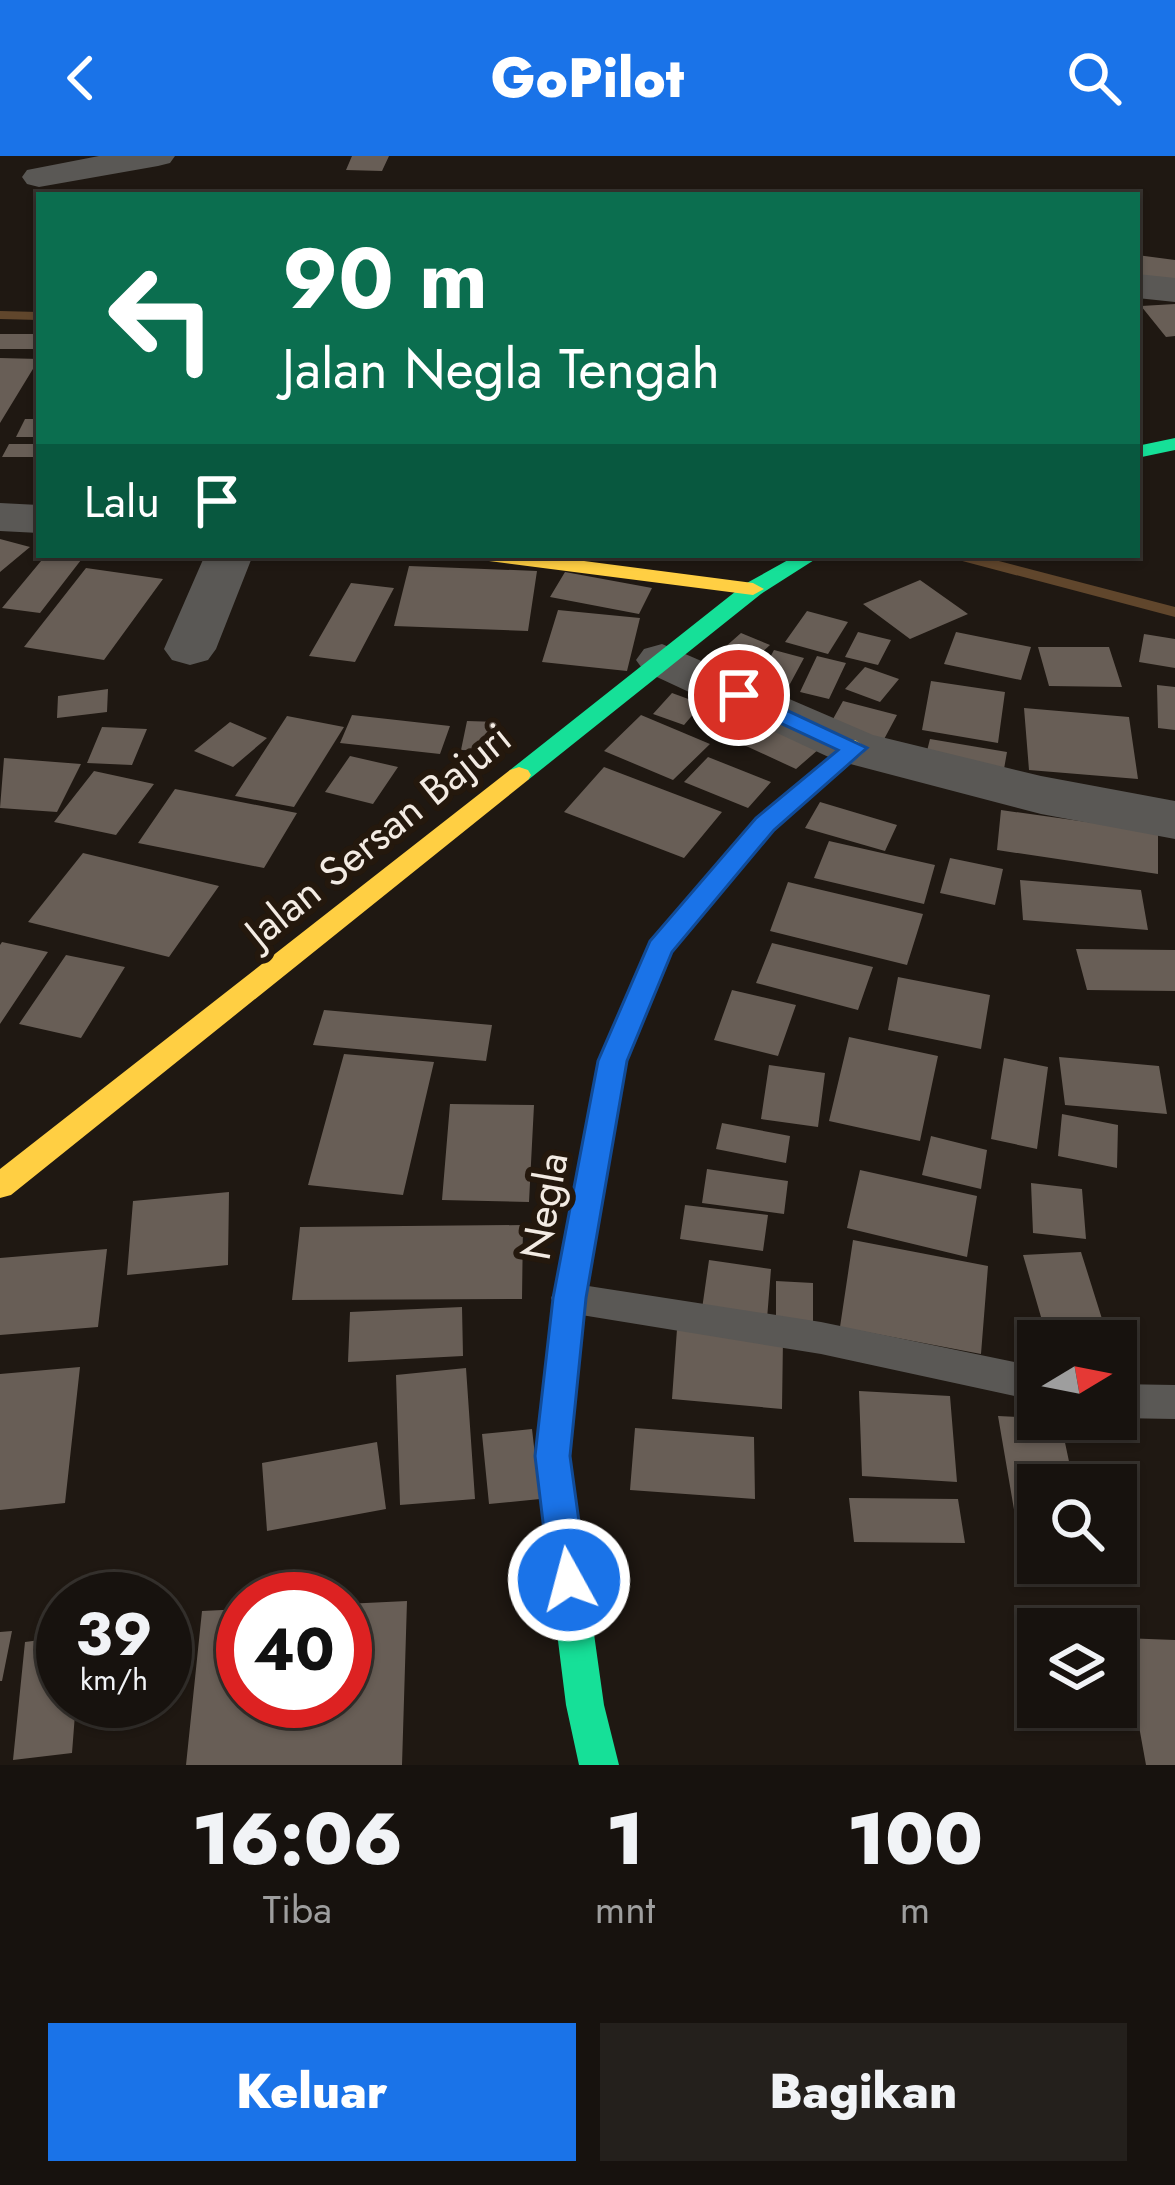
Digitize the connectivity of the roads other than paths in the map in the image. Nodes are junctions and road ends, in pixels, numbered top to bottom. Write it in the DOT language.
graph roads {
  1 [pos="158,156"];
  2 [pos="37,166"];
  3 [pos="0,189"];
  4 [pos="1140,286"];
  5 [pos="1175,290"];
  6 [pos="1175,444"];
  7 [pos="1140,451"];
  8 [pos="0,517"];
  9 [pos="36,519"];
  10 [pos="229,558"];
  11 [pos="512,558"];
  12 [pos="807,558"];
  13 [pos="753,589"];
  14 [pos="190,649"];
  15 [pos="662,660"];
  16 [pos="855,748"];
  17 [pos="1175,820"];
  18 [pos="0,1186"];
  19 [pos="569,1298"];
  20 [pos="1017,1380"];
  21 [pos="1137,1401"];
  22 [pos="1175,1402"];
  23 [pos="598,1765"];
  1 -- 2 [label="street"];
  2 -- 3 [label="street"];
  4 -- 5 [label="street"];
  6 -- 7 [label="street"];
  8 -- 9 [label="street"];
  10 -- 14 [label="street"];
  11 -- 13 [label="street"];
  12 -- 13 [label="street, Jalan Sersan Bajuri"];
  13 -- 15 [label="street, Jalan Sersan Bajuri"];
  15 -- 16 [label="street"];
  15 -- 18 [label="street, Jalan Sersan Bajuri"];
  16 -- 17 [label="street"];
  16 -- 19 [label="street, Negla"];
  19 -- 20 [label="lane"];
  19 -- 23 [label="street, Negla"];
  21 -- 22 [label="lane"];
}
